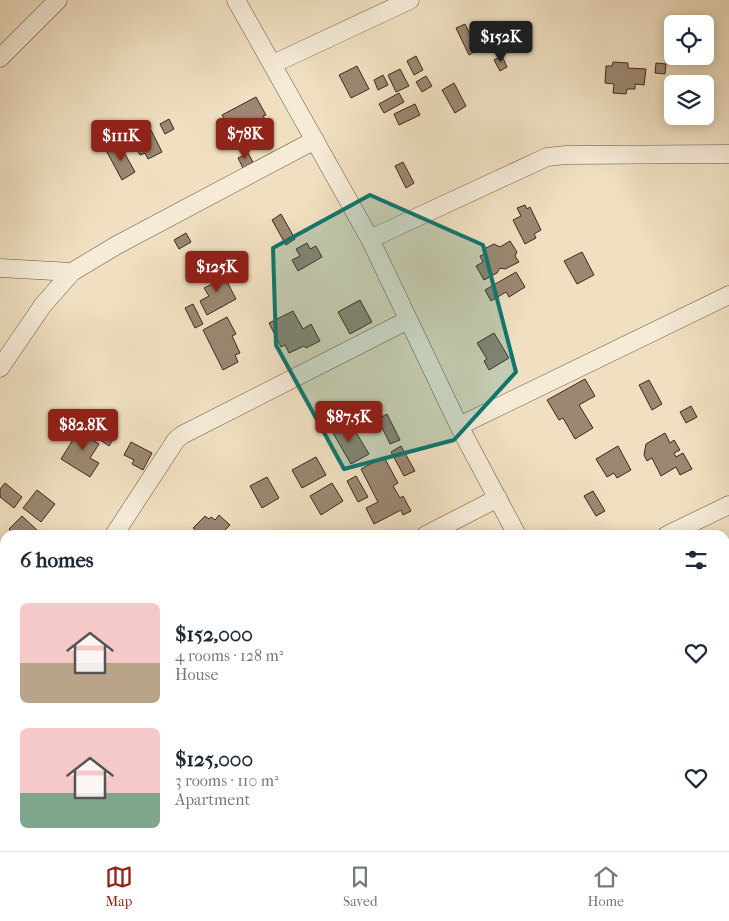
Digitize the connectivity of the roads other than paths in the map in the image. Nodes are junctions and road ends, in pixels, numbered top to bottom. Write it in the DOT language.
graph roads {
  1 [pos="58,0"];
  2 [pos="236,0"];
  3 [pos="410,0"];
  4 [pos="0,58"];
  5 [pos="272,64"];
  6 [pos="316,140"];
  7 [pos="729,154"];
  8 [pos="370,239"];
  9 [pos="0,268"];
  10 [pos="72,272"];
  11 [pos="729,294"];
  12 [pos="408,320"];
  13 [pos="0,368"];
  14 [pos="459,426"];
  15 [pos="498,498"];
  16 [pos="729,505"];
  17 [pos="117,530"];
  18 [pos="436,530"];
  19 [pos="514,530"];
  20 [pos="677,530"];
  1 -- 4 [label="street"];
  2 -- 5 [label="street"];
  3 -- 5 [label="street"];
  5 -- 6 [label="street"];
  6 -- 8 [label="street"];
  6 -- 10 [label="street"];
  7 -- 8 [label="street"];
  8 -- 12 [label="street"];
  9 -- 10 [label="street"];
  10 -- 13 [label="street"];
  11 -- 14 [label="street"];
  12 -- 14 [label="street"];
  12 -- 17 [label="street"];
  14 -- 15 [label="street"];
  15 -- 18 [label="street"];
  15 -- 19 [label="street"];
  16 -- 20 [label="street"];
}
